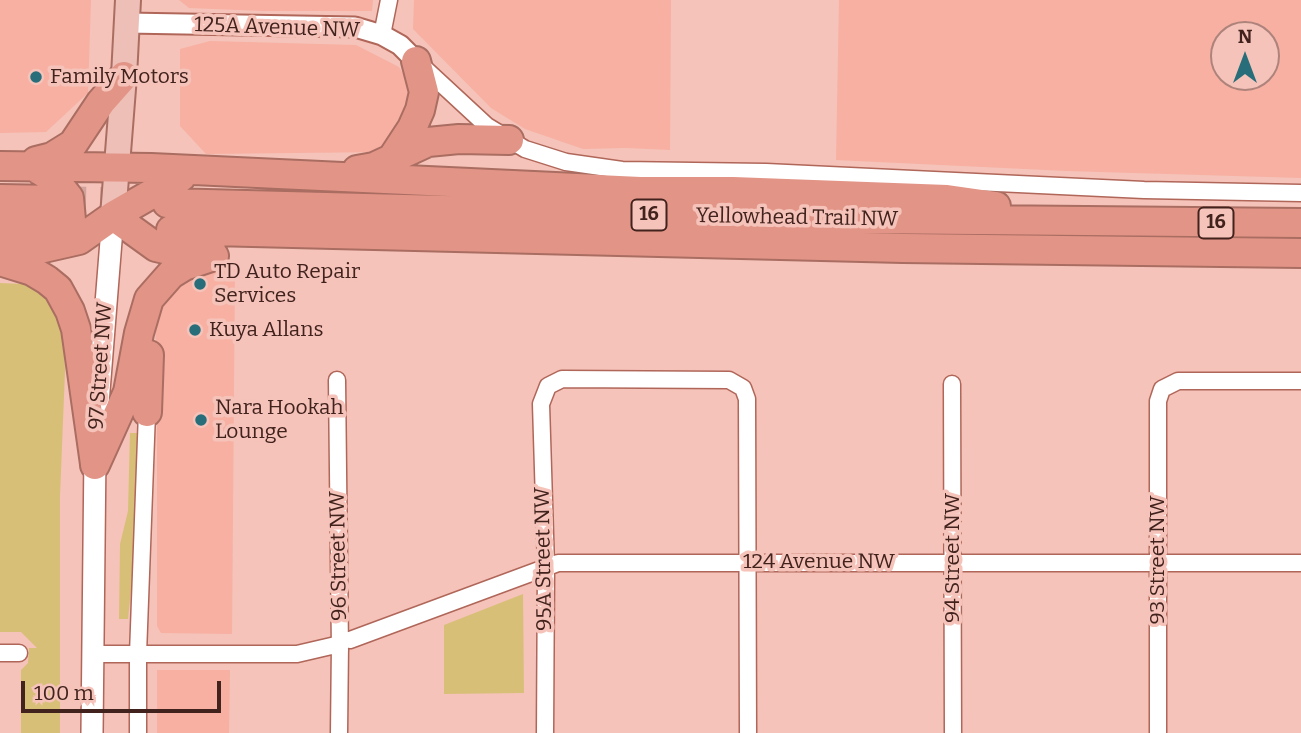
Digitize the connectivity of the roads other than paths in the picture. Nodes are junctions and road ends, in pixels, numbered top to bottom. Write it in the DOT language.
graph roads {
  1 [pos="389,0"];
  2 [pos="127,12"];
  3 [pos="382,35"];
  4 [pos="416,61"];
  5 [pos="124,76"];
  6 [pos="509,140"];
  7 [pos="391,160"];
  8 [pos="1,166"];
  9 [pos="33,166"];
  10 [pos="117,167"];
  11 [pos="204,170"];
  12 [pos="330,175"];
  13 [pos="1301,193"];
  14 [pos="0,199"];
  15 [pos="113,216"];
  16 [pos="172,218"];
  17 [pos="1131,223"];
  18 [pos="1301,223"];
  19 [pos="54,225"];
  20 [pos="0,226"];
  21 [pos="903,248"];
  22 [pos="0,250"];
  23 [pos="236,250"];
  24 [pos="1301,253"];
  25 [pos="0,261"];
  26 [pos="144,314"];
  27 [pos="337,380"];
  28 [pos="1301,381"];
  29 [pos="952,384"];
  30 [pos="147,412"];
  31 [pos="95,465"];
  32 [pos="747,562"];
  33 [pos="953,562"];
  34 [pos="1158,563"];
  35 [pos="1301,563"];
  36 [pos="546,567"];
  37 [pos="343,645"];
  38 [pos="0,653"];
  39 [pos="19,653"];
  40 [pos="92,654"];
  41 [pos="138,654"];
  42 [pos="92,733"];
  43 [pos="138,733"];
  44 [pos="339,733"];
  45 [pos="545,733"];
  46 [pos="748,733"];
  47 [pos="953,733"];
  48 [pos="1158,733"];
  1 -- 3 [label="street"];
  2 -- 3 [label="street, 125A Avenue NW"];
  2 -- 5 [label="main road, 97 Street NW"];
  3 -- 4 [label="street, 125A Avenue NW"];
  4 -- 6 [label="street, Yellowhead Trail NW"];
  4 -- 7 [label="highway"];
  5 -- 8 [label="highway"];
  5 -- 10 [label="main road, 97 Street NW"];
  6 -- 7 [label="highway"];
  6 -- 13 [label="street, Yellowhead Trail NW"];
  7 -- 12 [label="highway"];
  8 -- 9 [label="highway"];
  9 -- 10 [label="highway"];
  9 -- 19 [label="highway"];
  10 -- 11 [label="highway"];
  10 -- 15 [label="main road, 97 Street NW"];
  11 -- 12 [label="highway"];
  11 -- 16 [label="highway"];
  12 -- 17 [label="highway"];
  14 -- 19 [label="highway"];
  15 -- 16 [label="highway"];
  15 -- 16 [label="highway"];
  15 -- 19 [label="highway"];
  15 -- 31 [label="main road, 97 Street NW"];
  16 -- 17 [label="highway, Yellowhead Trail NW / 16"];
  16 -- 21 [label="highway, Yellowhead Trail NW / 16"];
  16 -- 23 [label="highway"];
  17 -- 18 [label="highway, Yellowhead Trail NW / 16"];
  19 -- 20 [label="highway"];
  19 -- 22 [label="highway"];
  21 -- 23 [label="highway"];
  21 -- 24 [label="highway, Yellowhead Trail NW / 16"];
  23 -- 26 [label="highway"];
  25 -- 31 [label="highway"];
  26 -- 30 [label="highway"];
  26 -- 31 [label="highway"];
  27 -- 37 [label="street, 96 Street NW"];
  28 -- 34 [label="street, 93 Street NW"];
  29 -- 33 [label="street, 94 Street NW"];
  30 -- 41 [label="street"];
  31 -- 40 [label="main road, 97 Street NW"];
  32 -- 33 [label="street, 124 Avenue NW"];
  32 -- 36 [label="street, 124 Avenue NW"];
  32 -- 36 [label="street, 95A Street NW"];
  32 -- 46 [label="street"];
  33 -- 34 [label="street, 124 Avenue NW"];
  33 -- 47 [label="street, 94 Street NW"];
  34 -- 35 [label="street, 124 Avenue NW"];
  34 -- 48 [label="street, 93 Street NW"];
  36 -- 37 [label="street, 124 Avenue NW"];
  36 -- 45 [label="street, 95A Street NW"];
  37 -- 41 [label="street, 124 Avenue NW"];
  37 -- 44 [label="street, 96 Street NW"];
  38 -- 39 [label="street"];
  40 -- 41 [label="street, 124 Avenue NW"];
  40 -- 42 [label="main road, 97 Street NW"];
  41 -- 43 [label="street"];
}
